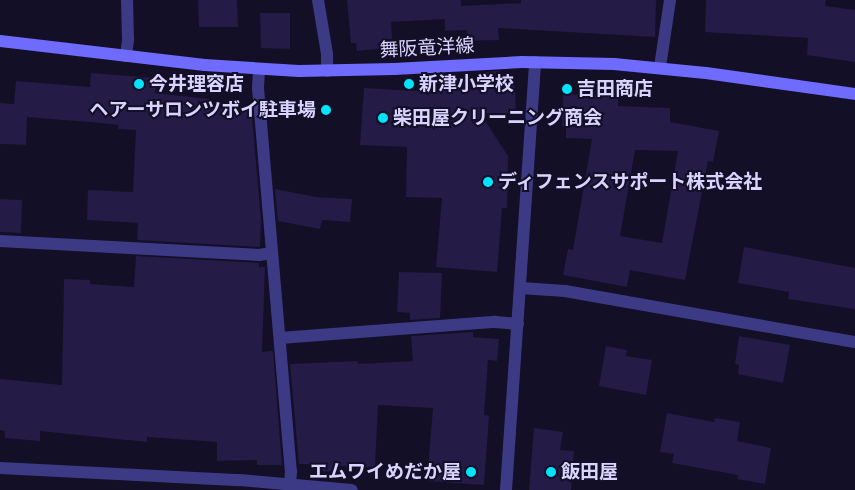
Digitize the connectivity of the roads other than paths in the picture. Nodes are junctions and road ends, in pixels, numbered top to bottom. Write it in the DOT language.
graph roads {
  1 [pos="127,0"];
  2 [pos="318,0"];
  3 [pos="670,0"];
  4 [pos="0,41"];
  5 [pos="126,56"];
  6 [pos="535,62"];
  7 [pos="660,68"];
  8 [pos="259,69"];
  9 [pos="327,71"];
  10 [pos="855,94"];
  11 [pos="0,241"];
  12 [pos="272,253"];
  13 [pos="521,288"];
  14 [pos="518,324"];
  15 [pos="280,338"];
  16 [pos="855,342"];
  17 [pos="0,468"];
  18 [pos="287,486"];
  19 [pos="352,490"];
  20 [pos="506,490"];
  1 -- 5 [label="street"];
  2 -- 9 [label="street"];
  3 -- 7 [label="street"];
  4 -- 5 [label="main road, 舞阪竜洋線"];
  5 -- 8 [label="main road, 舞阪竜洋線"];
  6 -- 7 [label="main road, 舞阪竜洋線"];
  6 -- 9 [label="main road, 舞阪竜洋線"];
  6 -- 13 [label="street"];
  7 -- 10 [label="main road, 舞阪竜洋線"];
  8 -- 9 [label="main road, 舞阪竜洋線"];
  8 -- 12 [label="street"];
  11 -- 12 [label="street"];
  12 -- 15 [label="street"];
  13 -- 14 [label="street"];
  13 -- 16 [label="street"];
  14 -- 15 [label="street"];
  14 -- 20 [label="street"];
  15 -- 18 [label="street"];
  17 -- 18 [label="street"];
  18 -- 19 [label="street"];
}
